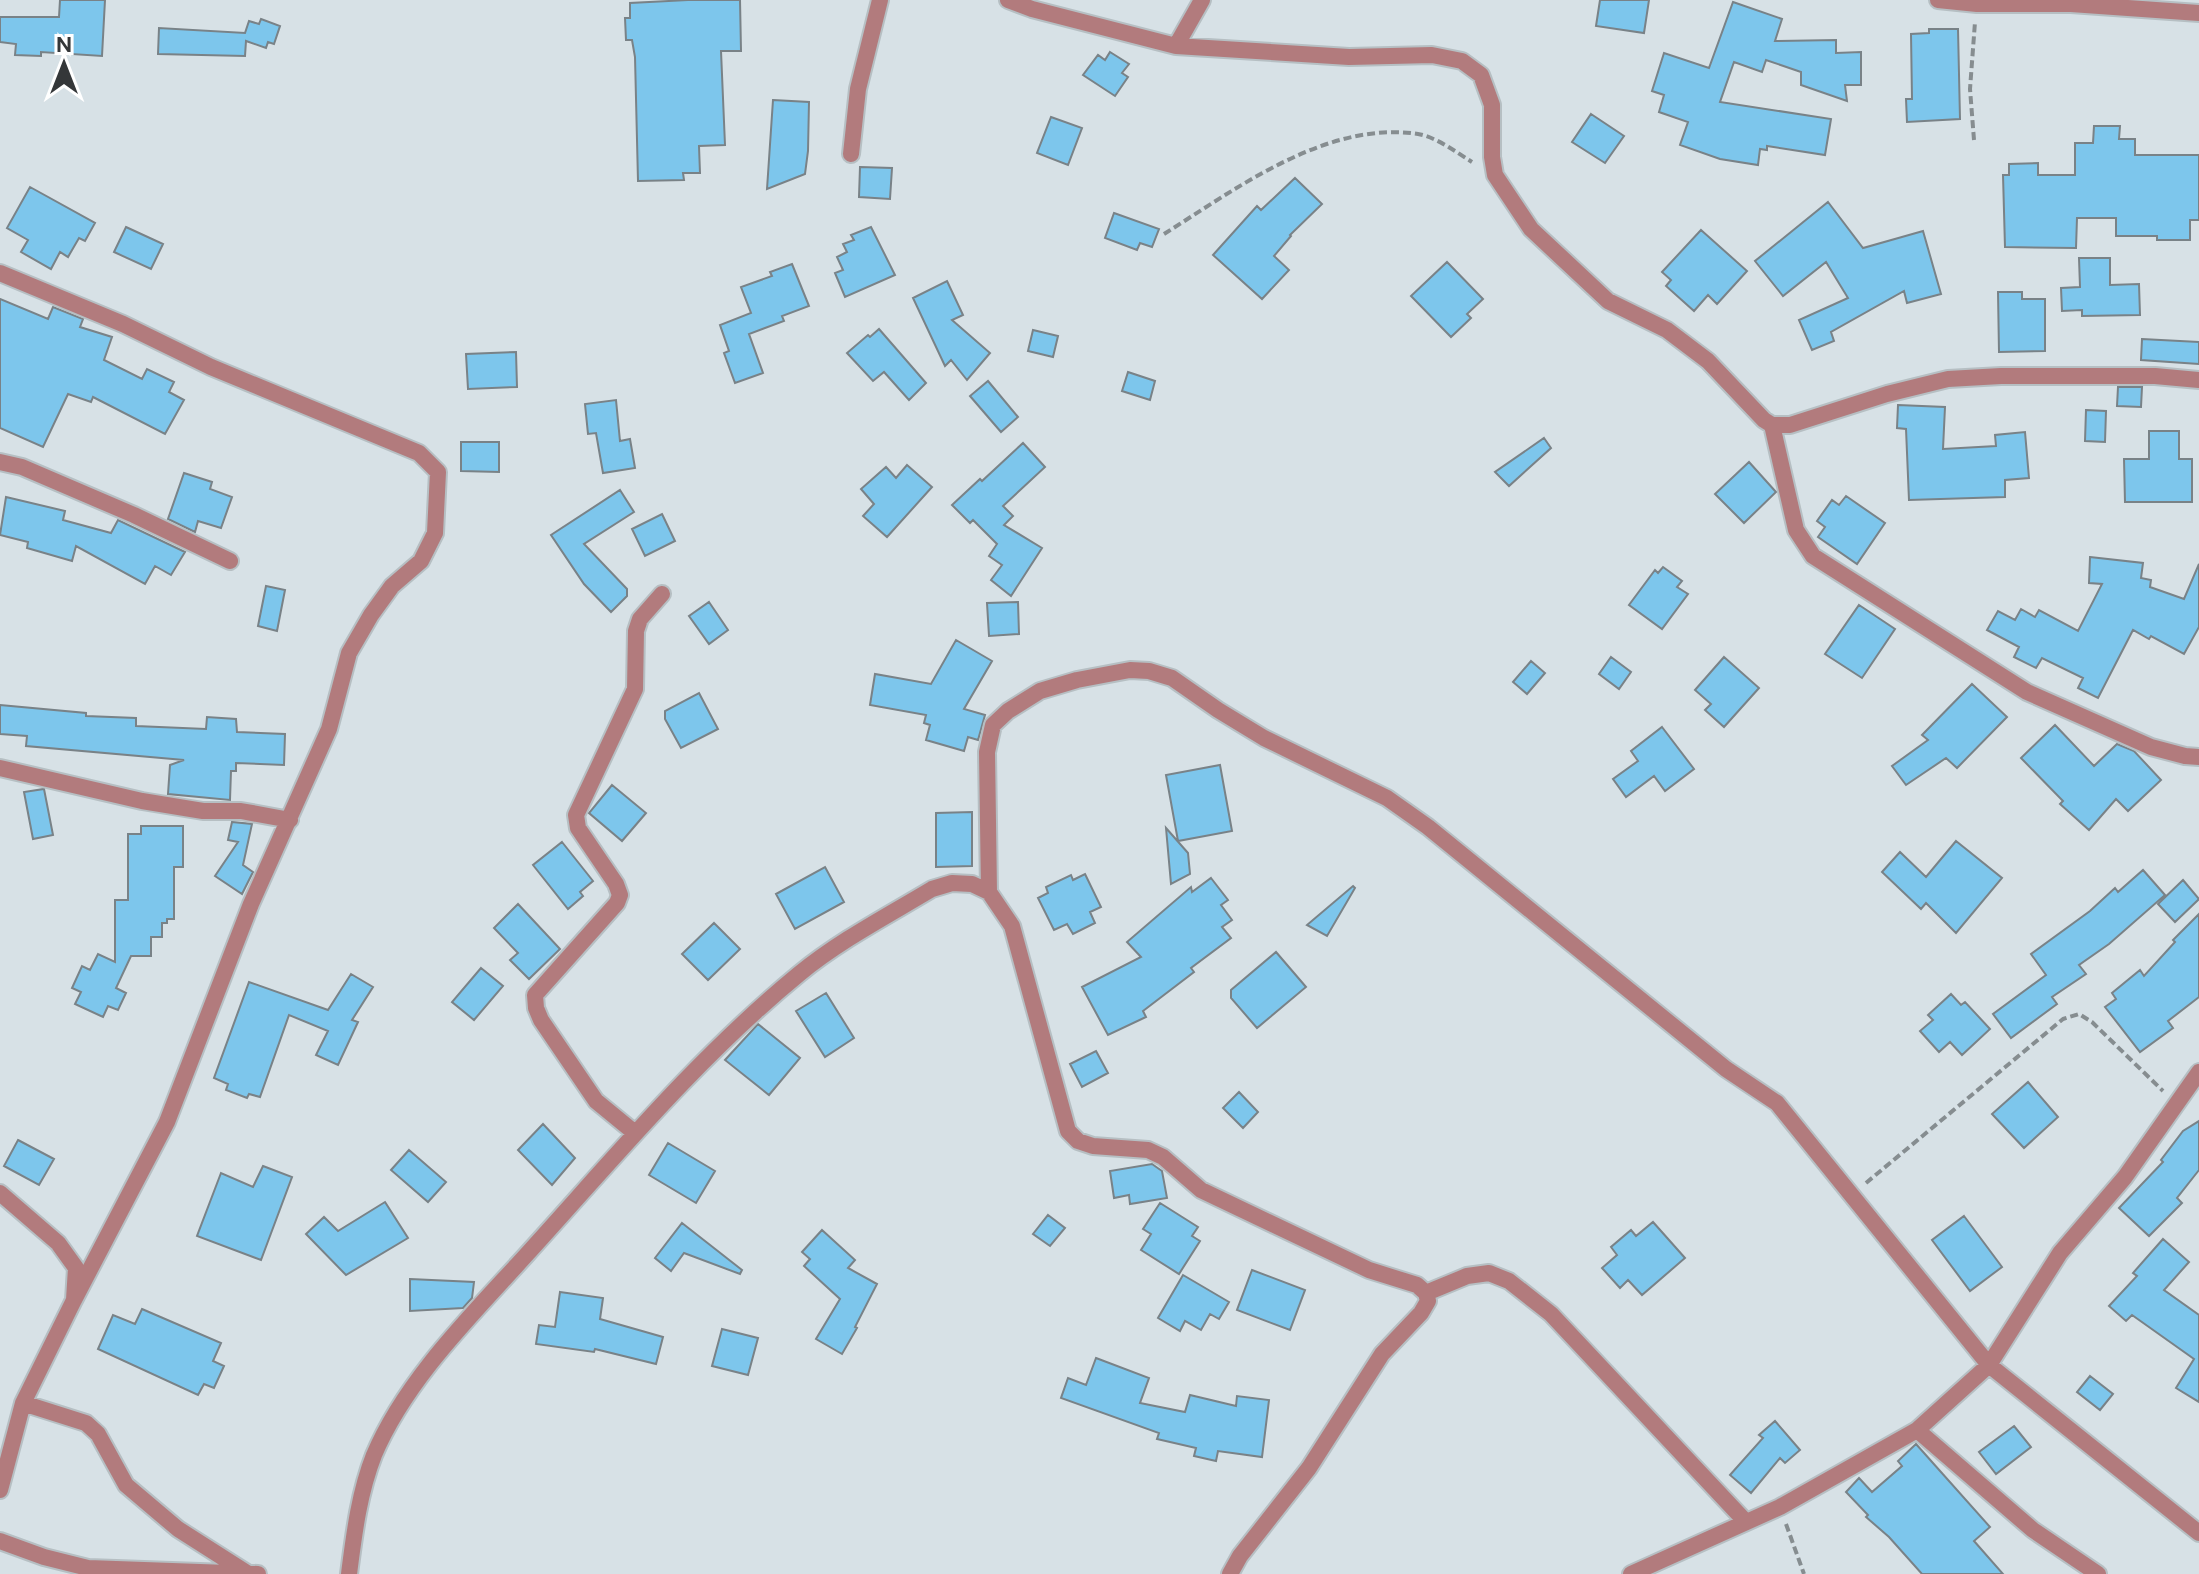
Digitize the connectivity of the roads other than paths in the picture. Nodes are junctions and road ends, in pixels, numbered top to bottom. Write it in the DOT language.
graph roads {
  1 [pos="880,0"];
  2 [pos="1008,0"];
  3 [pos="1202,0"];
  4 [pos="1938,0"];
  5 [pos="2070,2"];
  6 [pos="2199,13"];
  7 [pos="1176,46"];
  8 [pos="851,154"];
  9 [pos="0,273"];
  10 [pos="2199,380"];
  11 [pos="1772,425"];
  12 [pos="0,462"];
  13 [pos="230,561"];
  14 [pos="662,594"];
  15 [pos="2199,757"];
  16 [pos="0,768"];
  17 [pos="290,820"];
  18 [pos="989,892"];
  19 [pos="2199,1072"];
  20 [pos="635,1133"];
  21 [pos="0,1193"];
  22 [pos="1426,1293"];
  23 [pos="74,1300"];
  24 [pos="1989,1365"];
  25 [pos="23,1403"];
  26 [pos="1917,1430"];
  27 [pos="0,1490"];
  28 [pos="1746,1522"];
  29 [pos="2199,1533"];
  30 [pos="0,1541"];
  31 [pos="247,1573"];
  32 [pos="258,1574"];
  33 [pos="349,1574"];
  34 [pos="1230,1574"];
  35 [pos="1631,1574"];
  36 [pos="2098,1574"];
  1 -- 8 [label="street"];
  2 -- 7 [label="street"];
  3 -- 7 [label="street"];
  4 -- 5 [label="street"];
  5 -- 6 [label="street"];
  7 -- 11 [label="street"];
  9 -- 17 [label="street"];
  10 -- 11 [label="street"];
  11 -- 15 [label="street"];
  12 -- 13 [label="street"];
  14 -- 20 [label="street"];
  16 -- 17 [label="street"];
  17 -- 23 [label="street"];
  18 -- 20 [label="street"];
  18 -- 22 [label="street"];
  18 -- 24 [label="street"];
  19 -- 24 [label="street"];
  20 -- 33 [label="street"];
  21 -- 23 [label="street"];
  22 -- 28 [label="street"];
  22 -- 34 [label="street"];
  23 -- 25 [label="street"];
  24 -- 26 [label="street"];
  24 -- 29 [label="street"];
  25 -- 27 [label="street"];
  25 -- 31 [label="street"];
  26 -- 28 [label="street"];
  26 -- 36 [label="street"];
  28 -- 35 [label="street"];
  30 -- 31 [label="street"];
  31 -- 32 [label="street"];
}
